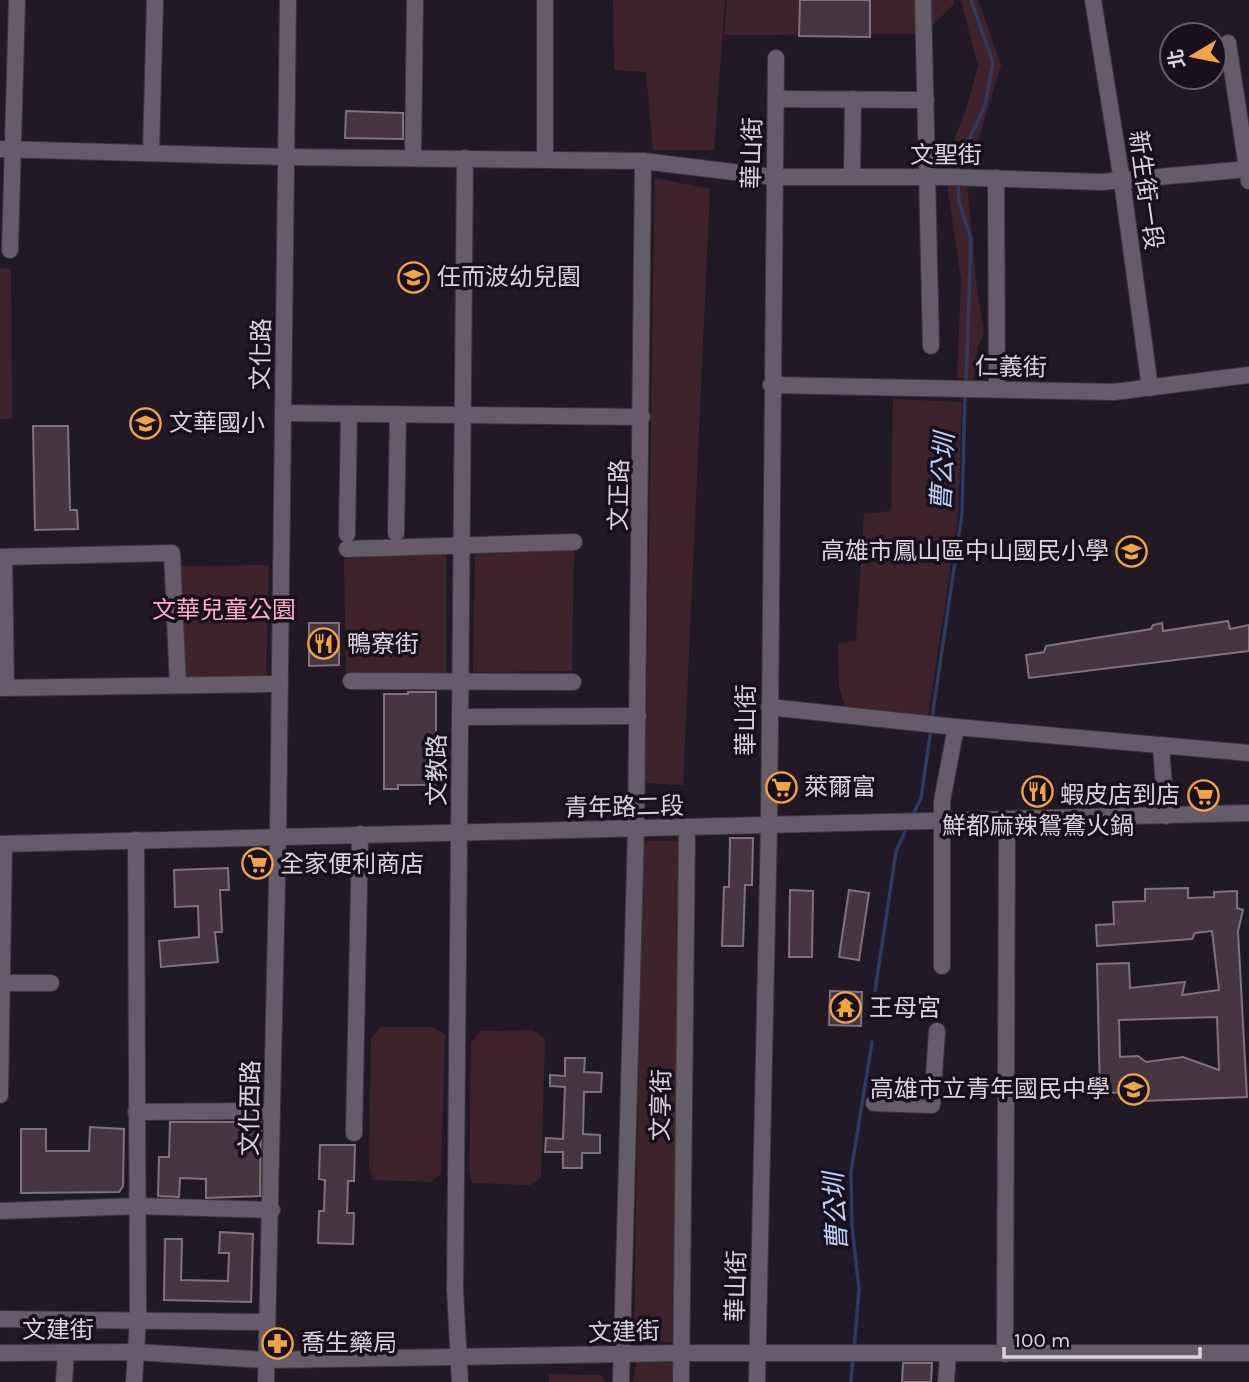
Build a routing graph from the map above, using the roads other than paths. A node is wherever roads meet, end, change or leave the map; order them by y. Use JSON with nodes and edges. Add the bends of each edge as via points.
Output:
{"nodes":[{"id":1,"x":155,"y":0,"type":"edge"},
{"id":2,"x":288,"y":0,"type":"edge"},
{"id":3,"x":415,"y":0,"type":"edge"},
{"id":4,"x":545,"y":0,"type":"edge"},
{"id":5,"x":923,"y":0,"type":"edge"},
{"id":6,"x":1093,"y":0,"type":"edge"},
{"id":7,"x":11,"y":6,"type":"edge"},
{"id":8,"x":1228,"y":43,"type":"dead end"},
{"id":9,"x":776,"y":58,"type":"dead end"},
{"id":10,"x":776,"y":99,"type":"junction"},
{"id":11,"x":853,"y":99,"type":"junction"},
{"id":12,"x":926,"y":100,"type":"junction"},
{"id":13,"x":7,"y":149,"type":"edge"},
{"id":14,"x":151,"y":151,"type":"junction"},
{"id":15,"x":286,"y":157,"type":"junction"},
{"id":16,"x":414,"y":158,"type":"junction"},
{"id":17,"x":465,"y":159,"type":"junction"},
{"id":18,"x":545,"y":159,"type":"junction"},
{"id":19,"x":643,"y":161,"type":"junction"},
{"id":20,"x":1248,"y":173,"type":"edge"},
{"id":21,"x":774,"y":177,"type":"junction"},
{"id":22,"x":852,"y":177,"type":"junction"},
{"id":23,"x":927,"y":178,"type":"junction"},
{"id":24,"x":996,"y":178,"type":"junction"},
{"id":25,"x":1122,"y":181,"type":"junction"},
{"id":26,"x":10,"y":250,"type":"dead end"},
{"id":27,"x":931,"y":346,"type":"dead end"},
{"id":28,"x":1249,"y":375,"type":"edge"},
{"id":29,"x":771,"y":385,"type":"junction"},
{"id":30,"x":1150,"y":388,"type":"junction"},
{"id":31,"x":997,"y":389,"type":"junction"},
{"id":32,"x":283,"y":414,"type":"junction"},
{"id":33,"x":349,"y":414,"type":"junction"},
{"id":34,"x":398,"y":415,"type":"junction"},
{"id":35,"x":463,"y":415,"type":"junction"},
{"id":36,"x":642,"y":417,"type":"junction"},
{"id":37,"x":396,"y":533,"type":"dead end"},
{"id":38,"x":575,"y":541,"type":"dead end"},
{"id":39,"x":461,"y":545,"type":"junction"},
{"id":40,"x":2,"y":557,"type":"edge"},
{"id":41,"x":351,"y":681,"type":"dead end"},
{"id":42,"x":460,"y":681,"type":"junction"},
{"id":43,"x":573,"y":682,"type":"dead end"},
{"id":44,"x":280,"y":684,"type":"junction"},
{"id":45,"x":178,"y":685,"type":"junction"},
{"id":46,"x":3,"y":688,"type":"edge"},
{"id":47,"x":769,"y":707,"type":"junction"},
{"id":48,"x":638,"y":716,"type":"junction"},
{"id":49,"x":460,"y":717,"type":"junction"},
{"id":50,"x":956,"y":727,"type":"junction"},
{"id":51,"x":1161,"y":745,"type":"junction"},
{"id":52,"x":1249,"y":753,"type":"edge"},
{"id":53,"x":1249,"y":813,"type":"edge"},
{"id":54,"x":1166,"y":816,"type":"junction"},
{"id":55,"x":1007,"y":819,"type":"junction"},
{"id":56,"x":941,"y":820,"type":"junction"},
{"id":57,"x":769,"y":825,"type":"junction"},
{"id":58,"x":687,"y":829,"type":"junction"},
{"id":59,"x":636,"y":830,"type":"junction"},
{"id":60,"x":460,"y":833,"type":"junction"},
{"id":61,"x":360,"y":834,"type":"junction"},
{"id":62,"x":278,"y":835,"type":"junction"},
{"id":63,"x":136,"y":840,"type":"junction"},
{"id":64,"x":2,"y":844,"type":"edge"},
{"id":65,"x":942,"y":966,"type":"dead end"},
{"id":66,"x":1,"y":983,"type":"edge"},
{"id":67,"x":51,"y":983,"type":"dead end"},
{"id":68,"x":937,"y":1031,"type":"dead end"},
{"id":69,"x":0,"y":1095,"type":"edge"},
{"id":70,"x":874,"y":1103,"type":"dead end"},
{"id":71,"x":272,"y":1111,"type":"junction"},
{"id":72,"x":136,"y":1112,"type":"junction"},
{"id":73,"x":354,"y":1133,"type":"dead end"},
{"id":74,"x":138,"y":1206,"type":"junction"},
{"id":75,"x":272,"y":1210,"type":"junction"},
{"id":76,"x":0,"y":1211,"type":"edge"},
{"id":77,"x":2,"y":1319,"type":"edge"},
{"id":78,"x":138,"y":1319,"type":"junction"},
{"id":79,"x":267,"y":1322,"type":"junction"},
{"id":80,"x":136,"y":1352,"type":"junction"},
{"id":81,"x":0,"y":1353,"type":"edge"},
{"id":82,"x":66,"y":1353,"type":"junction"},
{"id":83,"x":681,"y":1353,"type":"junction"},
{"id":84,"x":1249,"y":1353,"type":"edge"},
{"id":85,"x":948,"y":1354,"type":"junction"},
{"id":86,"x":1005,"y":1354,"type":"junction"},
{"id":87,"x":622,"y":1355,"type":"junction"},
{"id":88,"x":757,"y":1355,"type":"junction"},
{"id":89,"x":458,"y":1357,"type":"junction"},
{"id":90,"x":267,"y":1360,"type":"junction"},
{"id":91,"x":64,"y":1382,"type":"edge"},
{"id":92,"x":134,"y":1382,"type":"edge"},
{"id":93,"x":266,"y":1382,"type":"edge"},
{"id":94,"x":460,"y":1382,"type":"edge"},
{"id":95,"x":621,"y":1382,"type":"edge"},
{"id":96,"x":681,"y":1382,"type":"edge"},
{"id":97,"x":757,"y":1382,"type":"edge"},
{"id":98,"x":946,"y":1382,"type":"edge"}],
"edges":[{"from":1,"to":14,"type":"street"},
{"from":2,"to":15,"type":"street","name":"文化路"},
{"from":3,"to":16,"type":"street"},
{"from":4,"to":18,"type":"street"},
{"from":5,"to":12,"type":"street"},
{"from":6,"to":25,"type":"street","name":"新生街一段"},
{"from":7,"to":13,"type":"street"},
{"from":8,"to":20,"type":"street"},
{"from":9,"to":10,"type":"street","name":"華山街"},
{"from":10,"to":11,"type":"street"},
{"from":10,"to":21,"type":"street","name":"華山街"},
{"from":11,"to":12,"type":"street"},
{"from":11,"to":22,"type":"street"},
{"from":12,"to":23,"type":"street"},
{"from":13,"to":14,"type":"street","name":"文聖街"},
{"from":13,"to":26,"type":"street"},
{"from":14,"to":15,"type":"street","name":"文聖街"},
{"from":15,"to":16,"type":"street","name":"文聖街"},
{"from":15,"to":32,"type":"street","name":"文化路"},
{"from":16,"to":17,"type":"street","name":"文聖街"},
{"from":17,"to":18,"type":"street","name":"文聖街"},
{"from":17,"to":35,"type":"street","name":"文教路"},
{"from":18,"to":19,"type":"street","name":"文聖街"},
{"from":19,"to":21,"type":"street","name":"文聖街"},
{"from":19,"to":36,"type":"street","name":"文正路"},
{"from":20,"to":25,"type":"street","name":"文聖街"},
{"from":21,"to":22,"type":"street","name":"文聖街"},
{"from":21,"to":29,"type":"street","name":"華山街"},
{"from":22,"to":23,"type":"street","name":"文聖街"},
{"from":23,"to":24,"type":"street","name":"文聖街"},
{"from":23,"to":27,"type":"street"},
{"from":24,"to":25,"type":"street","name":"文聖街"},
{"from":24,"to":31,"type":"street"},
{"from":25,"to":30,"type":"street","name":"新生街一段"},
{"from":28,"to":30,"type":"street","name":"仁義街"},
{"from":29,"to":31,"type":"street","name":"仁義街"},
{"from":29,"to":47,"type":"street","name":"華山街"},
{"from":30,"to":31,"type":"street","name":"仁義街","via":[[1114,392]]},
{"from":32,"to":33,"type":"street"},
{"from":32,"to":44,"type":"street","name":"文化路"},
{"from":33,"to":34,"type":"street"},
{"from":33,"to":39,"type":"street","via":[[347,541]]},
{"from":34,"to":35,"type":"street"},
{"from":34,"to":37,"type":"street"},
{"from":35,"to":36,"type":"street"},
{"from":35,"to":39,"type":"street","name":"文教路"},
{"from":36,"to":48,"type":"street","name":"文正路"},
{"from":38,"to":39,"type":"street"},
{"from":39,"to":42,"type":"street","name":"文教路"},
{"from":40,"to":45,"type":"street","via":[[172,553]]},
{"from":40,"to":46,"type":"street"},
{"from":41,"to":42,"type":"street"},
{"from":42,"to":43,"type":"street"},
{"from":42,"to":49,"type":"street","name":"文教路"},
{"from":44,"to":45,"type":"street"},
{"from":44,"to":62,"type":"street","name":"文化路"},
{"from":45,"to":46,"type":"street"},
{"from":47,"to":50,"type":"street"},
{"from":47,"to":57,"type":"street","name":"華山街"},
{"from":48,"to":49,"type":"street"},
{"from":48,"to":59,"type":"street","name":"文正路"},
{"from":49,"to":60,"type":"street","name":"文教路"},
{"from":50,"to":51,"type":"street"},
{"from":50,"to":56,"type":"street"},
{"from":51,"to":52,"type":"street"},
{"from":51,"to":54,"type":"street"},
{"from":53,"to":54,"type":"street","name":"青年路二段"},
{"from":54,"to":55,"type":"street","name":"青年路二段"},
{"from":55,"to":56,"type":"street","name":"青年路二段"},
{"from":55,"to":86,"type":"street"},
{"from":56,"to":57,"type":"street","name":"青年路二段"},
{"from":56,"to":65,"type":"street"},
{"from":57,"to":58,"type":"street","name":"青年路二段"},
{"from":57,"to":88,"type":"street","name":"華山街"},
{"from":58,"to":59,"type":"street","name":"青年路二段"},
{"from":58,"to":83,"type":"street","name":"文享街"},
{"from":59,"to":60,"type":"street","name":"青年路二段"},
{"from":59,"to":87,"type":"street","name":"文享街"},
{"from":60,"to":61,"type":"street","name":"青年路二段"},
{"from":60,"to":89,"type":"street","name":"文教路"},
{"from":61,"to":62,"type":"street","name":"青年路二段"},
{"from":61,"to":73,"type":"street"},
{"from":62,"to":63,"type":"street","name":"青年路二段"},
{"from":62,"to":71,"type":"street","name":"文化西路"},
{"from":63,"to":64,"type":"street","name":"青年路二段"},
{"from":63,"to":72,"type":"street"},
{"from":64,"to":66,"type":"street"},
{"from":66,"to":67,"type":"street"},
{"from":66,"to":69,"type":"street"},
{"from":68,"to":70,"type":"street","via":[[932,1105]]},
{"from":71,"to":72,"type":"street"},
{"from":71,"to":75,"type":"street","name":"文化西路"},
{"from":72,"to":74,"type":"street"},
{"from":74,"to":75,"type":"street"},
{"from":74,"to":76,"type":"street"},
{"from":74,"to":78,"type":"street"},
{"from":75,"to":79,"type":"street","name":"文化西路"},
{"from":77,"to":78,"type":"street"},
{"from":78,"to":79,"type":"street"},
{"from":78,"to":80,"type":"street"},
{"from":79,"to":90,"type":"street","name":"文化西路"},
{"from":80,"to":82,"type":"street","name":"文建街"},
{"from":80,"to":90,"type":"street","name":"文建街"},
{"from":80,"to":92,"type":"street"},
{"from":81,"to":82,"type":"street","name":"文建街"},
{"from":82,"to":91,"type":"street"},
{"from":83,"to":87,"type":"street","name":"文建街"},
{"from":83,"to":88,"type":"street","name":"文建街"},
{"from":83,"to":96,"type":"street","name":"文享街"},
{"from":84,"to":86,"type":"street","name":"文建街"},
{"from":85,"to":86,"type":"street","name":"文建街"},
{"from":85,"to":88,"type":"street","name":"文建街"},
{"from":85,"to":98,"type":"street"},
{"from":87,"to":89,"type":"street","name":"文建街"},
{"from":87,"to":95,"type":"street","name":"文享街"},
{"from":88,"to":97,"type":"street","name":"華山街"},
{"from":89,"to":90,"type":"street","name":"文建街"},
{"from":89,"to":94,"type":"street","name":"文教路"},
{"from":90,"to":93,"type":"street","name":"文化西路"}]}
